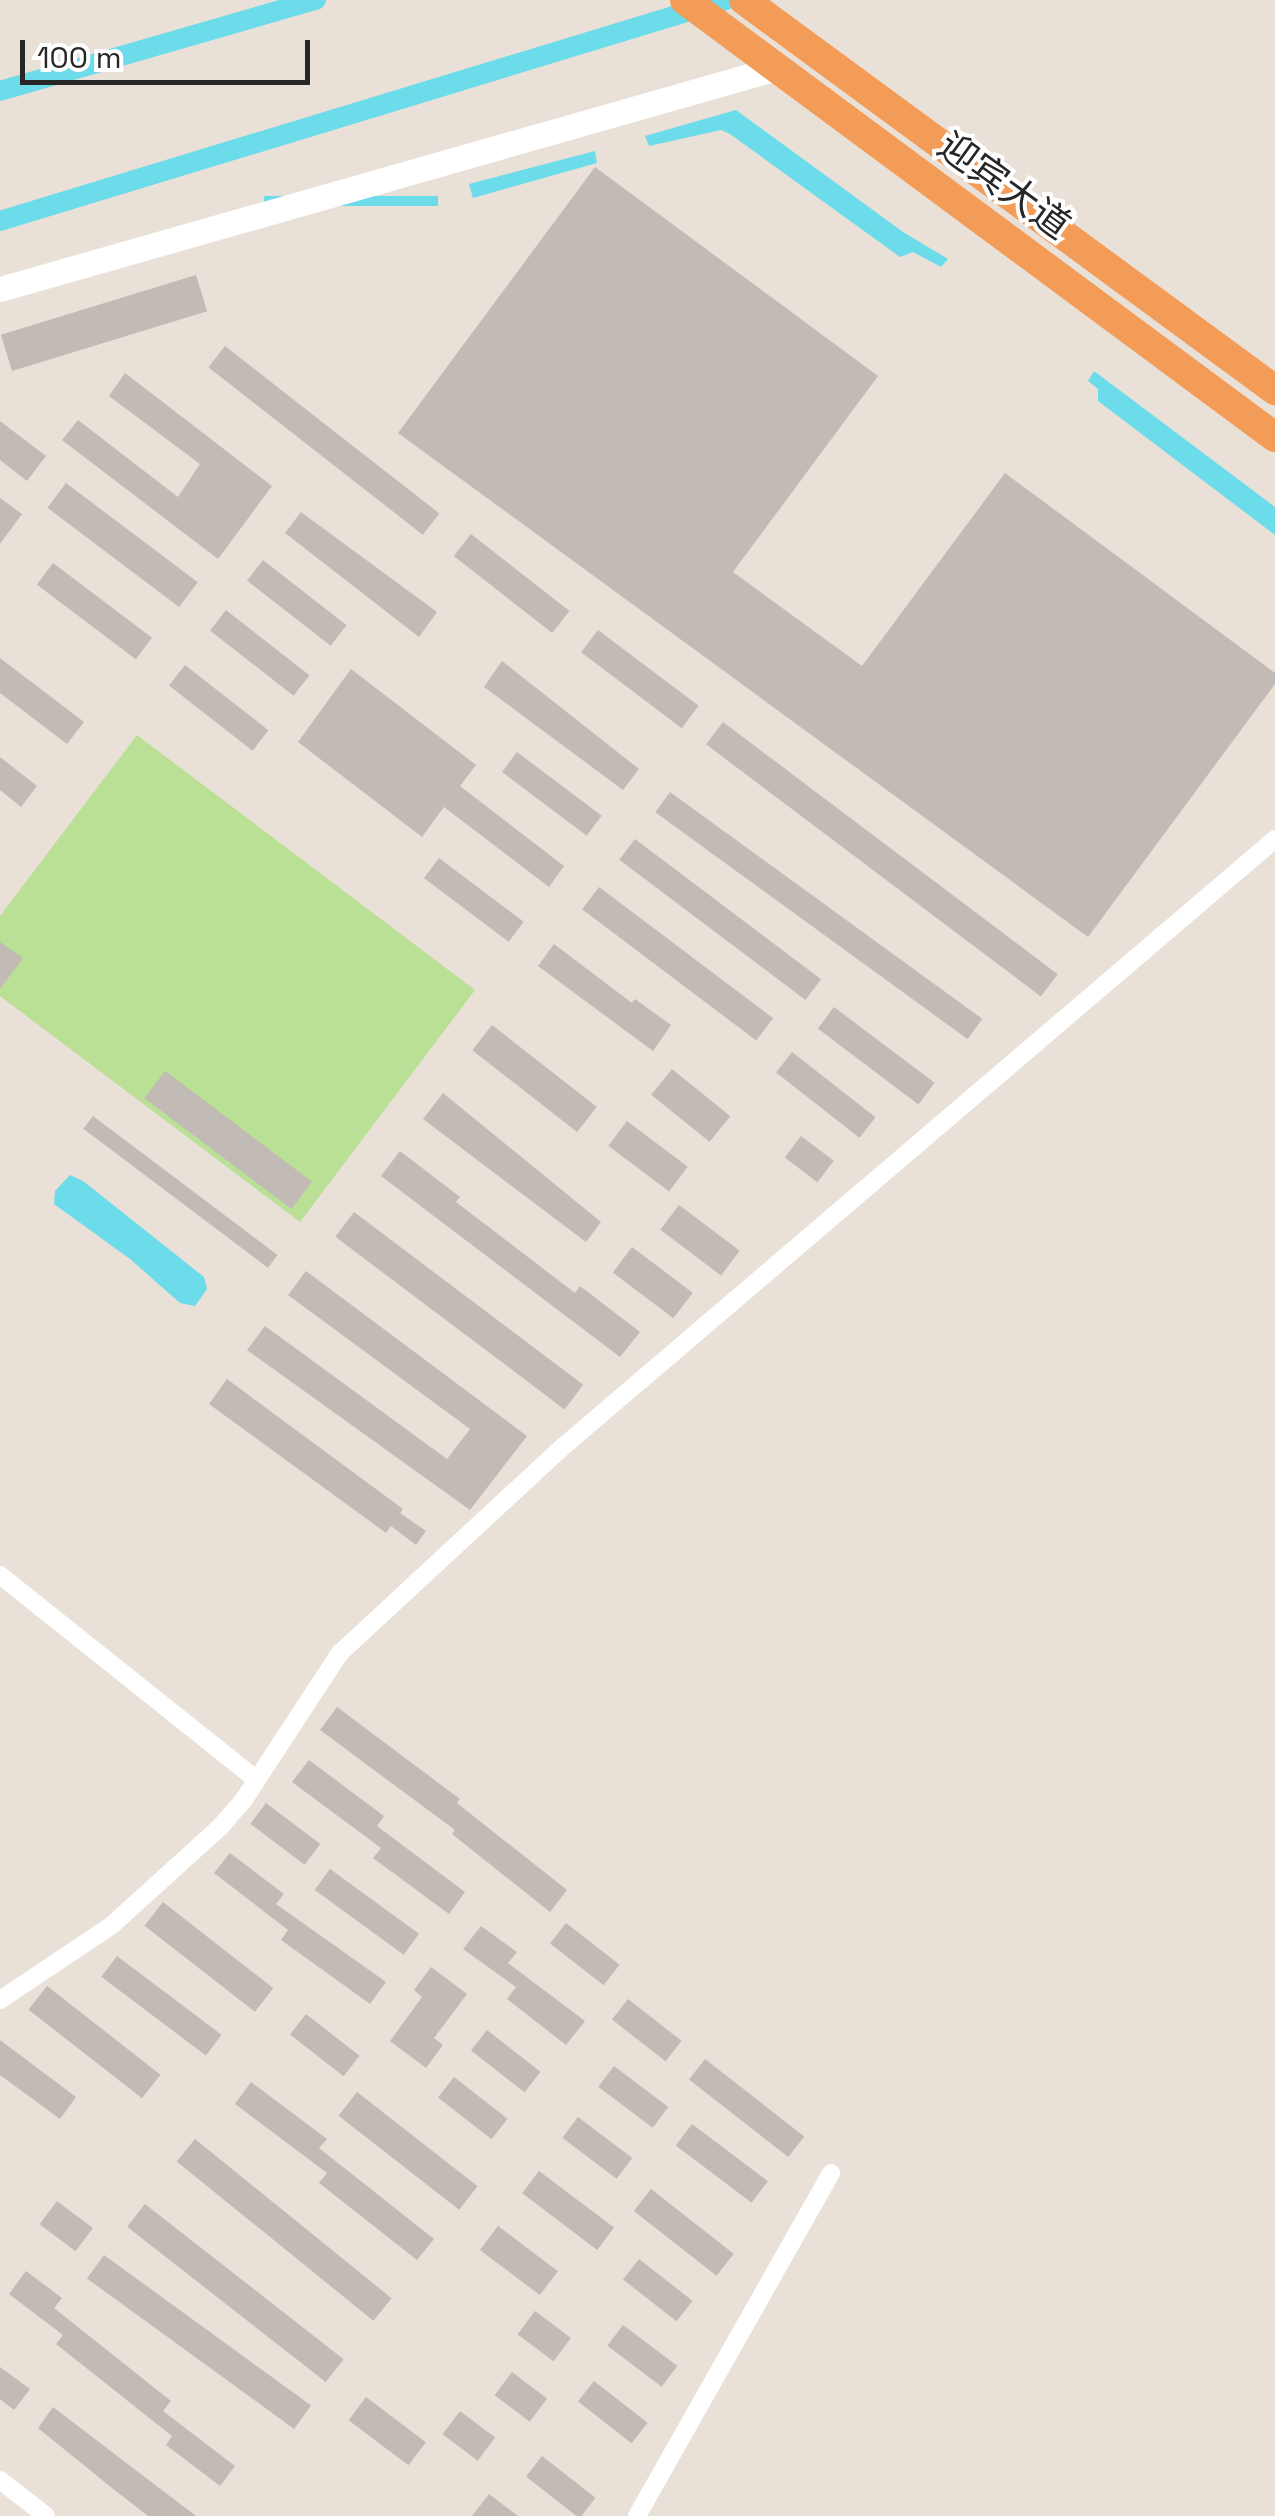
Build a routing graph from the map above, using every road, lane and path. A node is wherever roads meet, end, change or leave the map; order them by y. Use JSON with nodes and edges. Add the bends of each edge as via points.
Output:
{"nodes":[{"id":1,"x":745,"y":1,"type":"edge"},
{"id":2,"x":692,"y":6,"type":"edge"},
{"id":3,"x":777,"y":68,"type":"junction"},
{"id":4,"x":0,"y":289,"type":"edge"},
{"id":5,"x":1275,"y":390,"type":"edge"},
{"id":6,"x":1275,"y":437,"type":"edge"},
{"id":7,"x":1275,"y":840,"type":"edge"},
{"id":8,"x":0,"y":1575,"type":"edge"},
{"id":9,"x":256,"y":1779,"type":"junction"},
{"id":10,"x":0,"y":2000,"type":"edge"},
{"id":11,"x":832,"y":2173,"type":"dead end"},
{"id":12,"x":0,"y":2480,"type":"edge"},
{"id":13,"x":46,"y":2516,"type":"edge"},
{"id":14,"x":637,"y":2516,"type":"edge"}],
"edges":[{"from":1,"to":5,"type":"highway","name":"迎宾大道"},
{"from":2,"to":3,"type":"highway","name":"迎宾大道"},
{"from":3,"to":4,"type":"main road"},
{"from":3,"to":6,"type":"highway","name":"迎宾大道"},
{"from":7,"to":9,"type":"street","via":[[565,1445],[340,1653]]},
{"from":8,"to":9,"type":"street"},
{"from":9,"to":10,"type":"street","via":[[221,1826],[112,1925]]},
{"from":11,"to":14,"type":"street"},
{"from":12,"to":13,"type":"street"}]}
